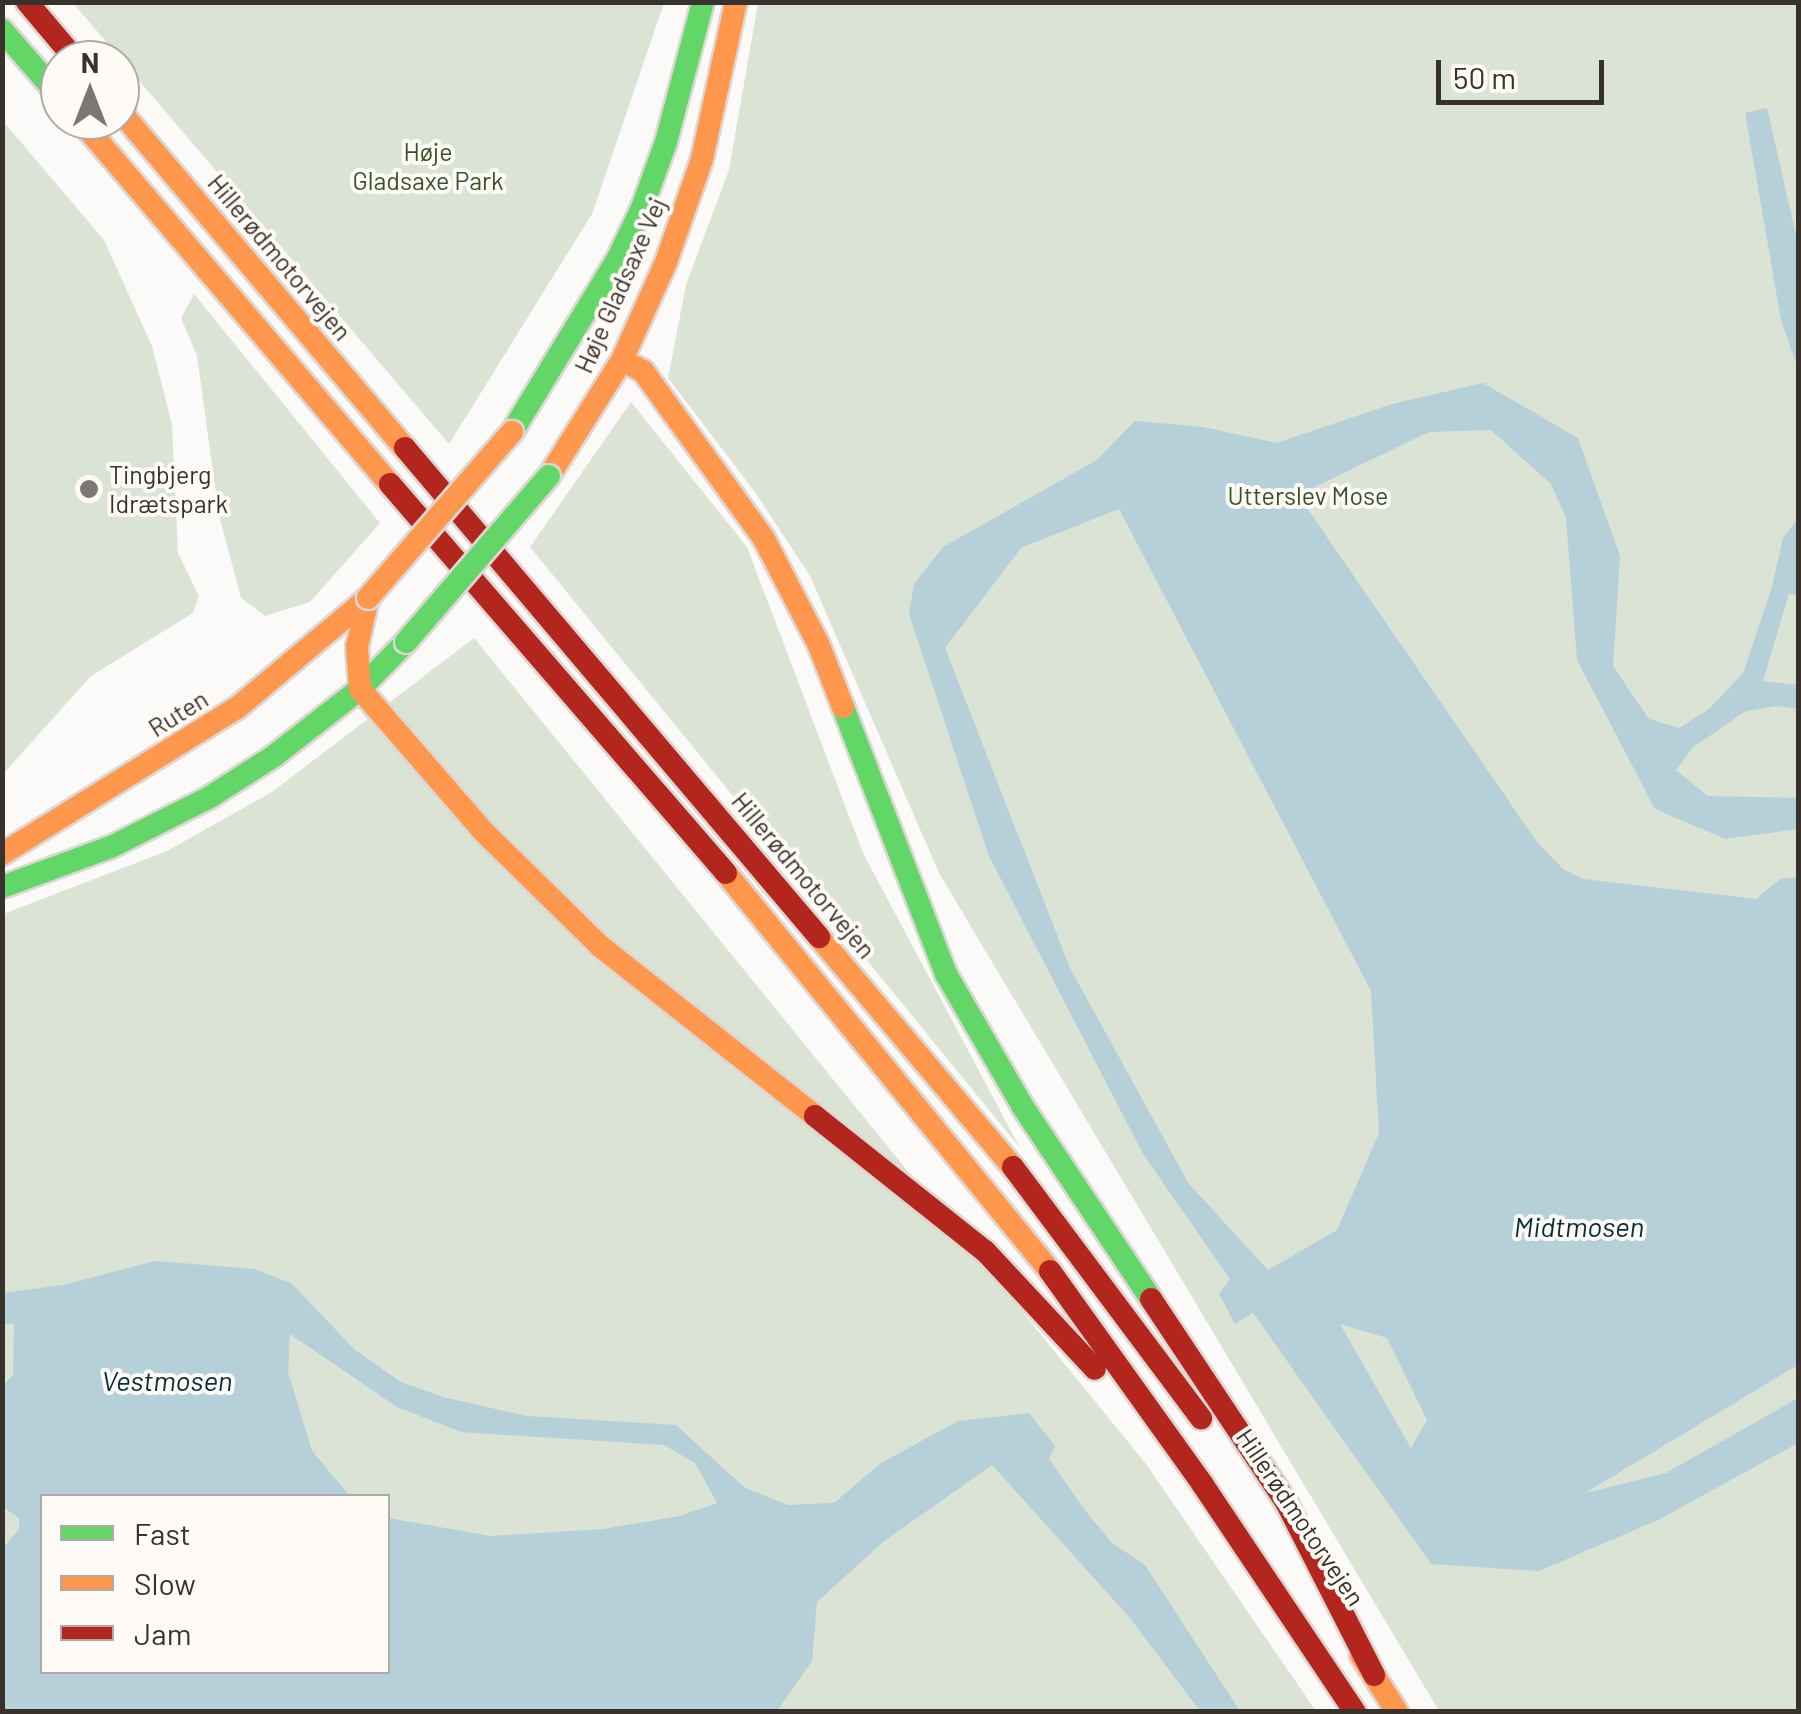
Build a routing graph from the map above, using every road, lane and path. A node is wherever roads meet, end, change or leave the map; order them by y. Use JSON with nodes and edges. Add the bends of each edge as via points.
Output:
{"nodes":[{"id":1,"x":28,"y":2,"type":"edge"},
{"id":2,"x":703,"y":2,"type":"edge"},
{"id":3,"x":736,"y":2,"type":"edge"},
{"id":4,"x":2,"y":30,"type":"edge"},
{"id":5,"x":59,"y":40,"type":"edge"},
{"id":6,"x":40,"y":74,"type":"edge"},
{"id":7,"x":140,"y":135,"type":"edge"},
{"id":8,"x":97,"y":140,"type":"edge"},
{"id":9,"x":602,"y":360,"type":"junction"},
{"id":10,"x":549,"y":375,"type":"junction"},
{"id":11,"x":368,"y":598,"type":"junction"},
{"id":12,"x":360,"y":689,"type":"junction"},
{"id":13,"x":2,"y":854,"type":"edge"},
{"id":14,"x":2,"y":887,"type":"edge"},
{"id":15,"x":1202,"y":1485,"type":"junction"},
{"id":16,"x":1374,"y":1675,"type":"junction"},
{"id":17,"x":1355,"y":1712,"type":"edge"},
{"id":18,"x":1397,"y":1712,"type":"edge"}],
"edges":[{"from":1,"to":5,"type":"main road"},
{"from":2,"to":10,"type":"main road","name":"Høje Gladsaxe Vej","via":[[642,208]]},
{"from":3,"to":9,"type":"main road","name":"Høje Gladsaxe Vej","via":[[702,159],[666,262]]},
{"from":4,"to":6,"type":"main road"},
{"from":7,"to":16,"type":"main road","name":"Hillerødmotorvejen","via":[[1014,1167],[1194,1408]]},
{"from":8,"to":15,"type":"main road","via":[[795,952],[1046,1266]]},
{"from":9,"to":10,"type":"main road"},
{"from":9,"to":12,"type":"main road","name":"Høje Gladsaxe Vej","bridge":true,"via":[[549,476]]},
{"from":9,"to":16,"type":"main road","via":[[643,371],[764,539],[818,643],[946,974],[1023,1107],[1287,1504]]},
{"from":10,"to":11,"type":"main road","name":"Høje Gladsaxe Vej","bridge":true,"via":[[512,432]]},
{"from":11,"to":12,"type":"main road","via":[[357,647]]},
{"from":11,"to":13,"type":"main road","name":"Ruten","via":[[238,708]]},
{"from":12,"to":14,"type":"main road","via":[[210,797],[111,847]]},
{"from":12,"to":15,"type":"main road","via":[[483,831],[600,946],[985,1251]]},
{"from":15,"to":17,"type":"main road"},
{"from":16,"to":18,"type":"main road","name":"Hillerødmotorvejen"}]}
